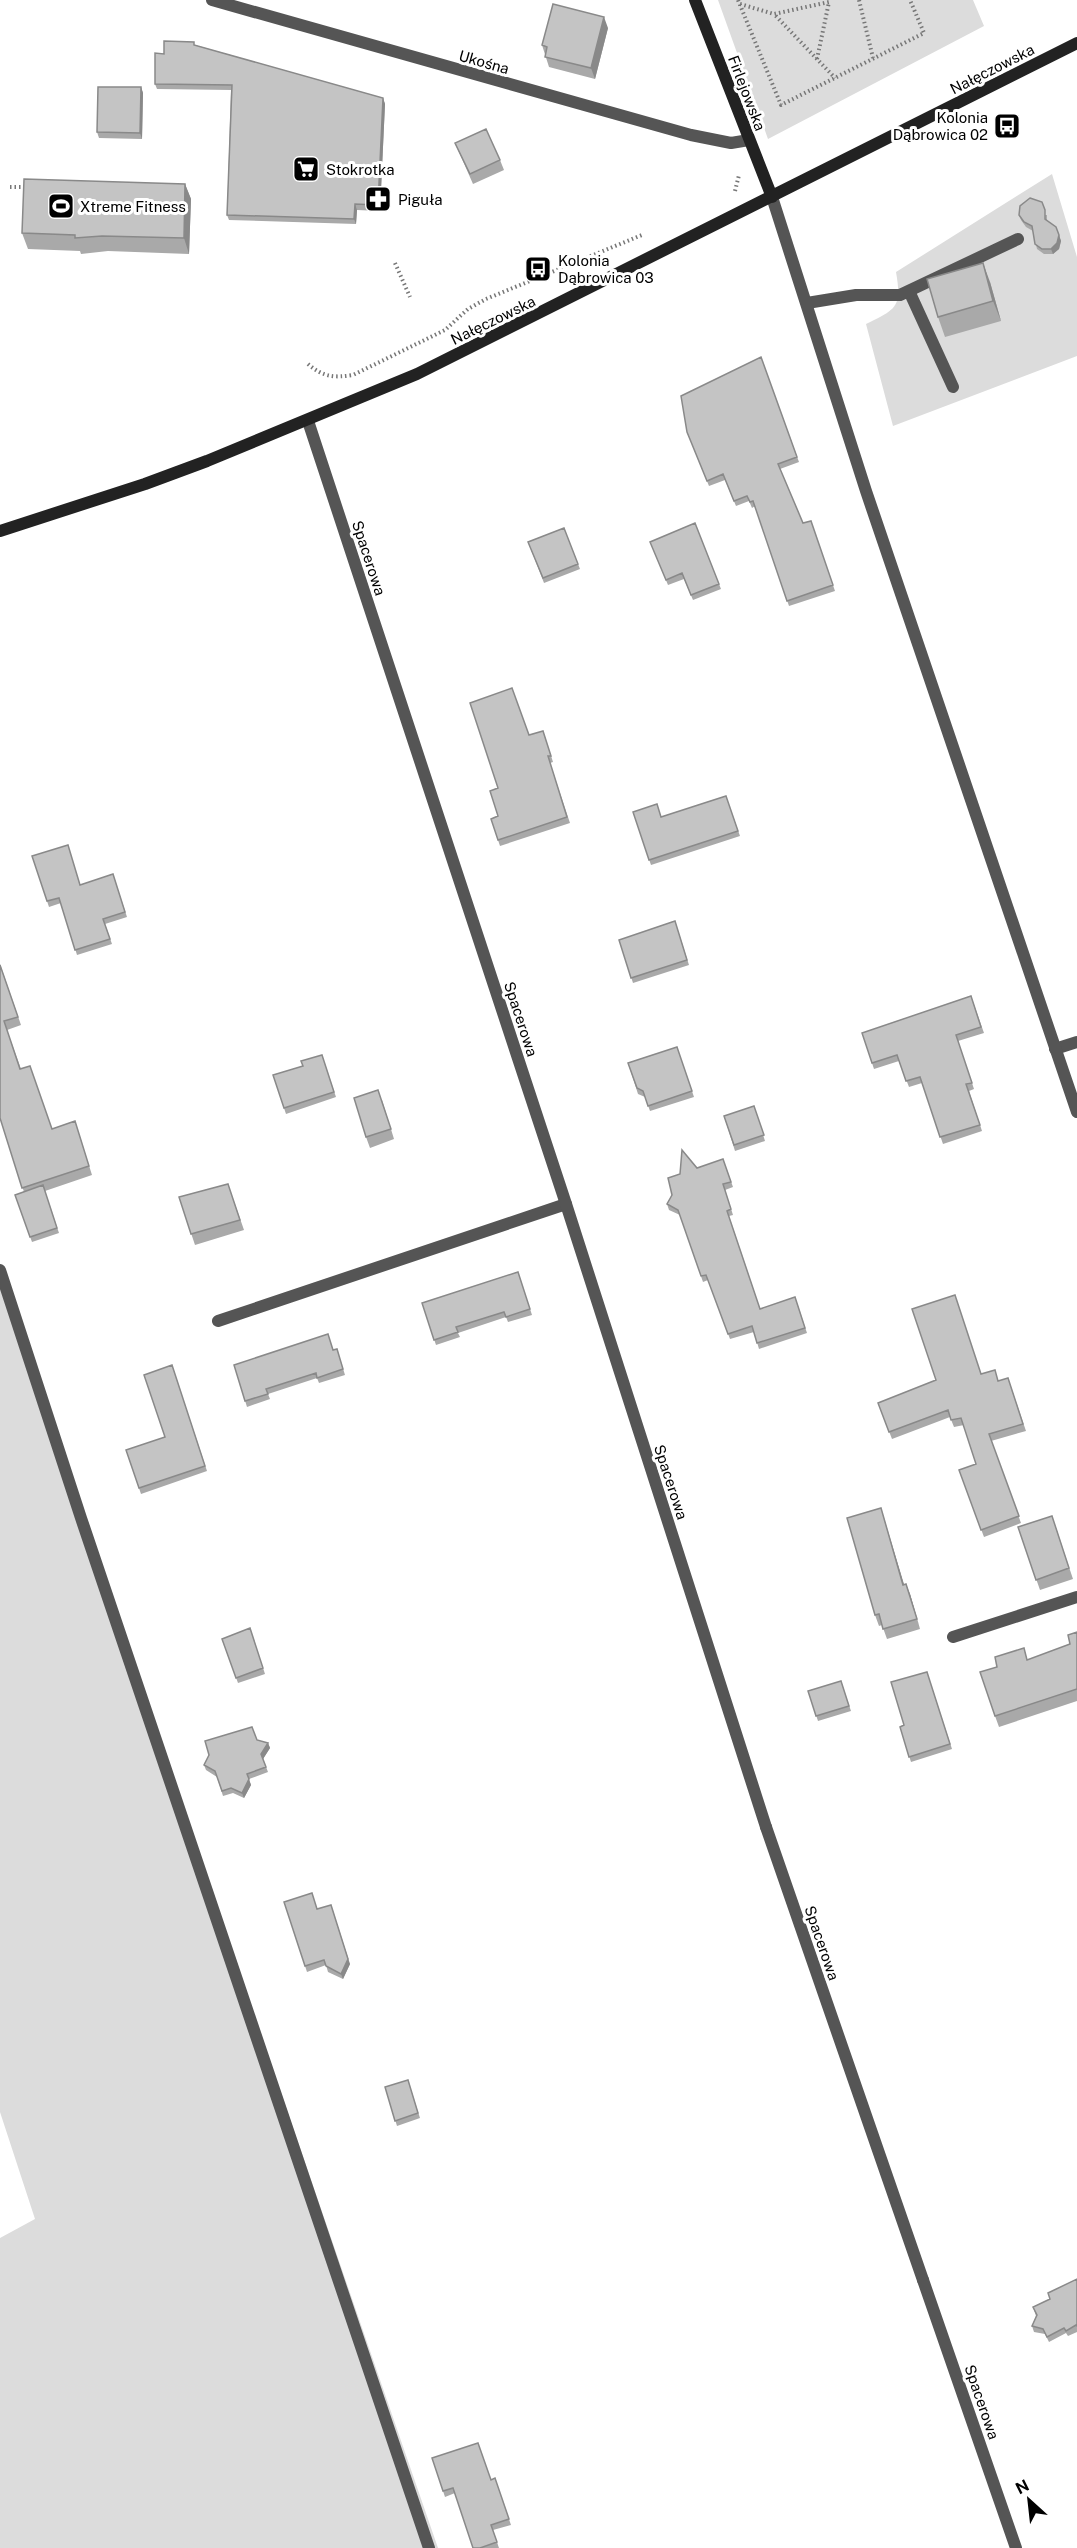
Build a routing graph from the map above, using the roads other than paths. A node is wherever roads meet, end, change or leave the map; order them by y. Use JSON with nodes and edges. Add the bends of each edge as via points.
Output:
{"nodes":[{"id":1,"x":212,"y":0,"type":"edge"},
{"id":2,"x":695,"y":0,"type":"edge"},
{"id":3,"x":1077,"y":44,"type":"edge"},
{"id":4,"x":749,"y":140,"type":"junction"},
{"id":5,"x":772,"y":197,"type":"junction"},
{"id":6,"x":1018,"y":239,"type":"dead end"},
{"id":7,"x":909,"y":291,"type":"junction"},
{"id":8,"x":807,"y":303,"type":"junction"},
{"id":9,"x":953,"y":387,"type":"dead end"},
{"id":10,"x":308,"y":421,"type":"junction"},
{"id":11,"x":0,"y":531,"type":"edge"},
{"id":12,"x":1077,"y":1042,"type":"edge"},
{"id":13,"x":1055,"y":1049,"type":"junction"},
{"id":14,"x":1077,"y":1112,"type":"edge"},
{"id":15,"x":566,"y":1204,"type":"junction"},
{"id":16,"x":0,"y":1270,"type":"edge"},
{"id":17,"x":218,"y":1322,"type":"dead end"},
{"id":18,"x":1077,"y":1597,"type":"edge"},
{"id":19,"x":953,"y":1637,"type":"dead end"},
{"id":20,"x":429,"y":2548,"type":"edge"},
{"id":21,"x":1016,"y":2548,"type":"edge"}],
"edges":[{"from":1,"to":4,"type":"street","name":"Ukośna","via":[[691,135],[731,143]]},
{"from":2,"to":4,"type":"main road","name":"Firlejowska"},
{"from":3,"to":5,"type":"main road","name":"Nałęczowska"},
{"from":4,"to":5,"type":"main road","name":"Firlejowska"},
{"from":5,"to":8,"type":"street"},
{"from":5,"to":10,"type":"main road","name":"Nałęczowska","via":[[458,354]]},
{"from":6,"to":7,"type":"street"},
{"from":7,"to":8,"type":"street","via":[[900,295],[856,294]]},
{"from":7,"to":9,"type":"street"},
{"from":8,"to":13,"type":"street","via":[[866,491]]},
{"from":10,"to":11,"type":"main road","name":"Nałęczowska","via":[[145,484]]},
{"from":10,"to":15,"type":"street","name":"Spacerowa"},
{"from":12,"to":13,"type":"street"},
{"from":13,"to":14,"type":"street"},
{"from":15,"to":17,"type":"street"},
{"from":15,"to":21,"type":"street","name":"Spacerowa","via":[[766,1827]]},
{"from":16,"to":20,"type":"street"},
{"from":18,"to":19,"type":"street"}]}
